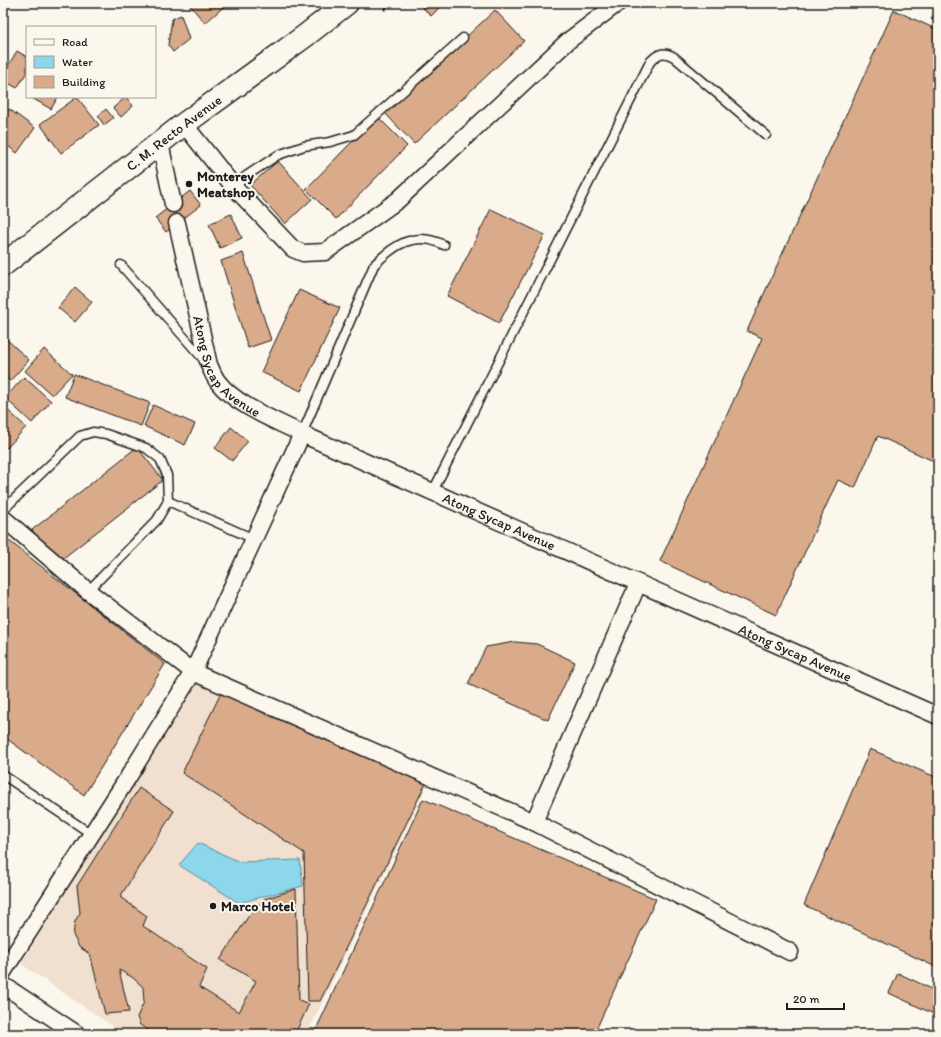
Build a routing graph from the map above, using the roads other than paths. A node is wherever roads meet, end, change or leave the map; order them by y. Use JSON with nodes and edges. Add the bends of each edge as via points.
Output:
{"nodes":[{"id":1,"x":347,"y":3,"type":"edge"},
{"id":2,"x":618,"y":3,"type":"edge"},
{"id":3,"x":463,"y":38,"type":"dead end"},
{"id":4,"x":184,"y":124,"type":"junction"},
{"id":5,"x":766,"y":135,"type":"dead end"},
{"id":6,"x":160,"y":143,"type":"junction"},
{"id":7,"x":234,"y":187,"type":"junction"},
{"id":8,"x":173,"y":204,"type":"dead end"},
{"id":9,"x":177,"y":223,"type":"dead end"},
{"id":10,"x":444,"y":244,"type":"dead end"},
{"id":11,"x":3,"y":265,"type":"edge"},
{"id":12,"x":121,"y":265,"type":"dead end"},
{"id":13,"x":209,"y":365,"type":"junction"},
{"id":14,"x":302,"y":434,"type":"junction"},
{"id":15,"x":433,"y":490,"type":"junction"},
{"id":16,"x":168,"y":501,"type":"junction"},
{"id":17,"x":3,"y":510,"type":"edge"},
{"id":18,"x":3,"y":518,"type":"edge"},
{"id":19,"x":254,"y":539,"type":"junction"},
{"id":20,"x":638,"y":584,"type":"junction"},
{"id":21,"x":88,"y":591,"type":"junction"},
{"id":22,"x":192,"y":672,"type":"junction"},
{"id":23,"x":938,"y":716,"type":"edge"},
{"id":24,"x":3,"y":775,"type":"edge"},
{"id":25,"x":534,"y":822,"type":"junction"},
{"id":26,"x":90,"y":833,"type":"junction"},
{"id":27,"x":790,"y":952,"type":"dead end"},
{"id":28,"x":3,"y":972,"type":"edge"},
{"id":29,"x":3,"y":985,"type":"edge"},
{"id":30,"x":77,"y":1034,"type":"edge"}],
"edges":[{"from":1,"to":4,"type":"highway","name":"C. M. Recto Avenue"},
{"from":2,"to":7,"type":"street","via":[[568,41],[398,200],[325,252],[303,252],[293,249]]},
{"from":3,"to":7,"type":"lane","via":[[354,135],[304,146],[278,155]]},
{"from":4,"to":6,"type":"highway","name":"C. M. Recto Avenue"},
{"from":4,"to":7,"type":"street"},
{"from":5,"to":15,"type":"lane","via":[[674,57],[660,53],[655,56]]},
{"from":6,"to":8,"type":"street"},
{"from":6,"to":11,"type":"highway","name":"C. M. Recto Avenue"},
{"from":9,"to":13,"type":"street","name":"Atong Sycap Avenue"},
{"from":10,"to":14,"type":"lane","via":[[420,238],[402,243],[374,266]]},
{"from":12,"to":13,"type":"lane"},
{"from":13,"to":14,"type":"street","name":"Atong Sycap Avenue","via":[[218,382],[230,394]]},
{"from":14,"to":15,"type":"street","name":"Atong Sycap Avenue"},
{"from":14,"to":19,"type":"street"},
{"from":15,"to":20,"type":"street","name":"Atong Sycap Avenue"},
{"from":16,"to":17,"type":"lane","via":[[167,475],[160,459],[146,448],[93,432],[80,436]]},
{"from":16,"to":19,"type":"lane"},
{"from":16,"to":21,"type":"lane","via":[[157,520]]},
{"from":18,"to":21,"type":"street"},
{"from":19,"to":22,"type":"street"},
{"from":20,"to":23,"type":"street","name":"Atong Sycap Avenue"},
{"from":20,"to":25,"type":"street"},
{"from":21,"to":22,"type":"street"},
{"from":22,"to":25,"type":"street"},
{"from":22,"to":26,"type":"street","via":[[127,779]]},
{"from":24,"to":26,"type":"lane"},
{"from":25,"to":27,"type":"street"},
{"from":26,"to":28,"type":"street"},
{"from":29,"to":30,"type":"street"}]}
